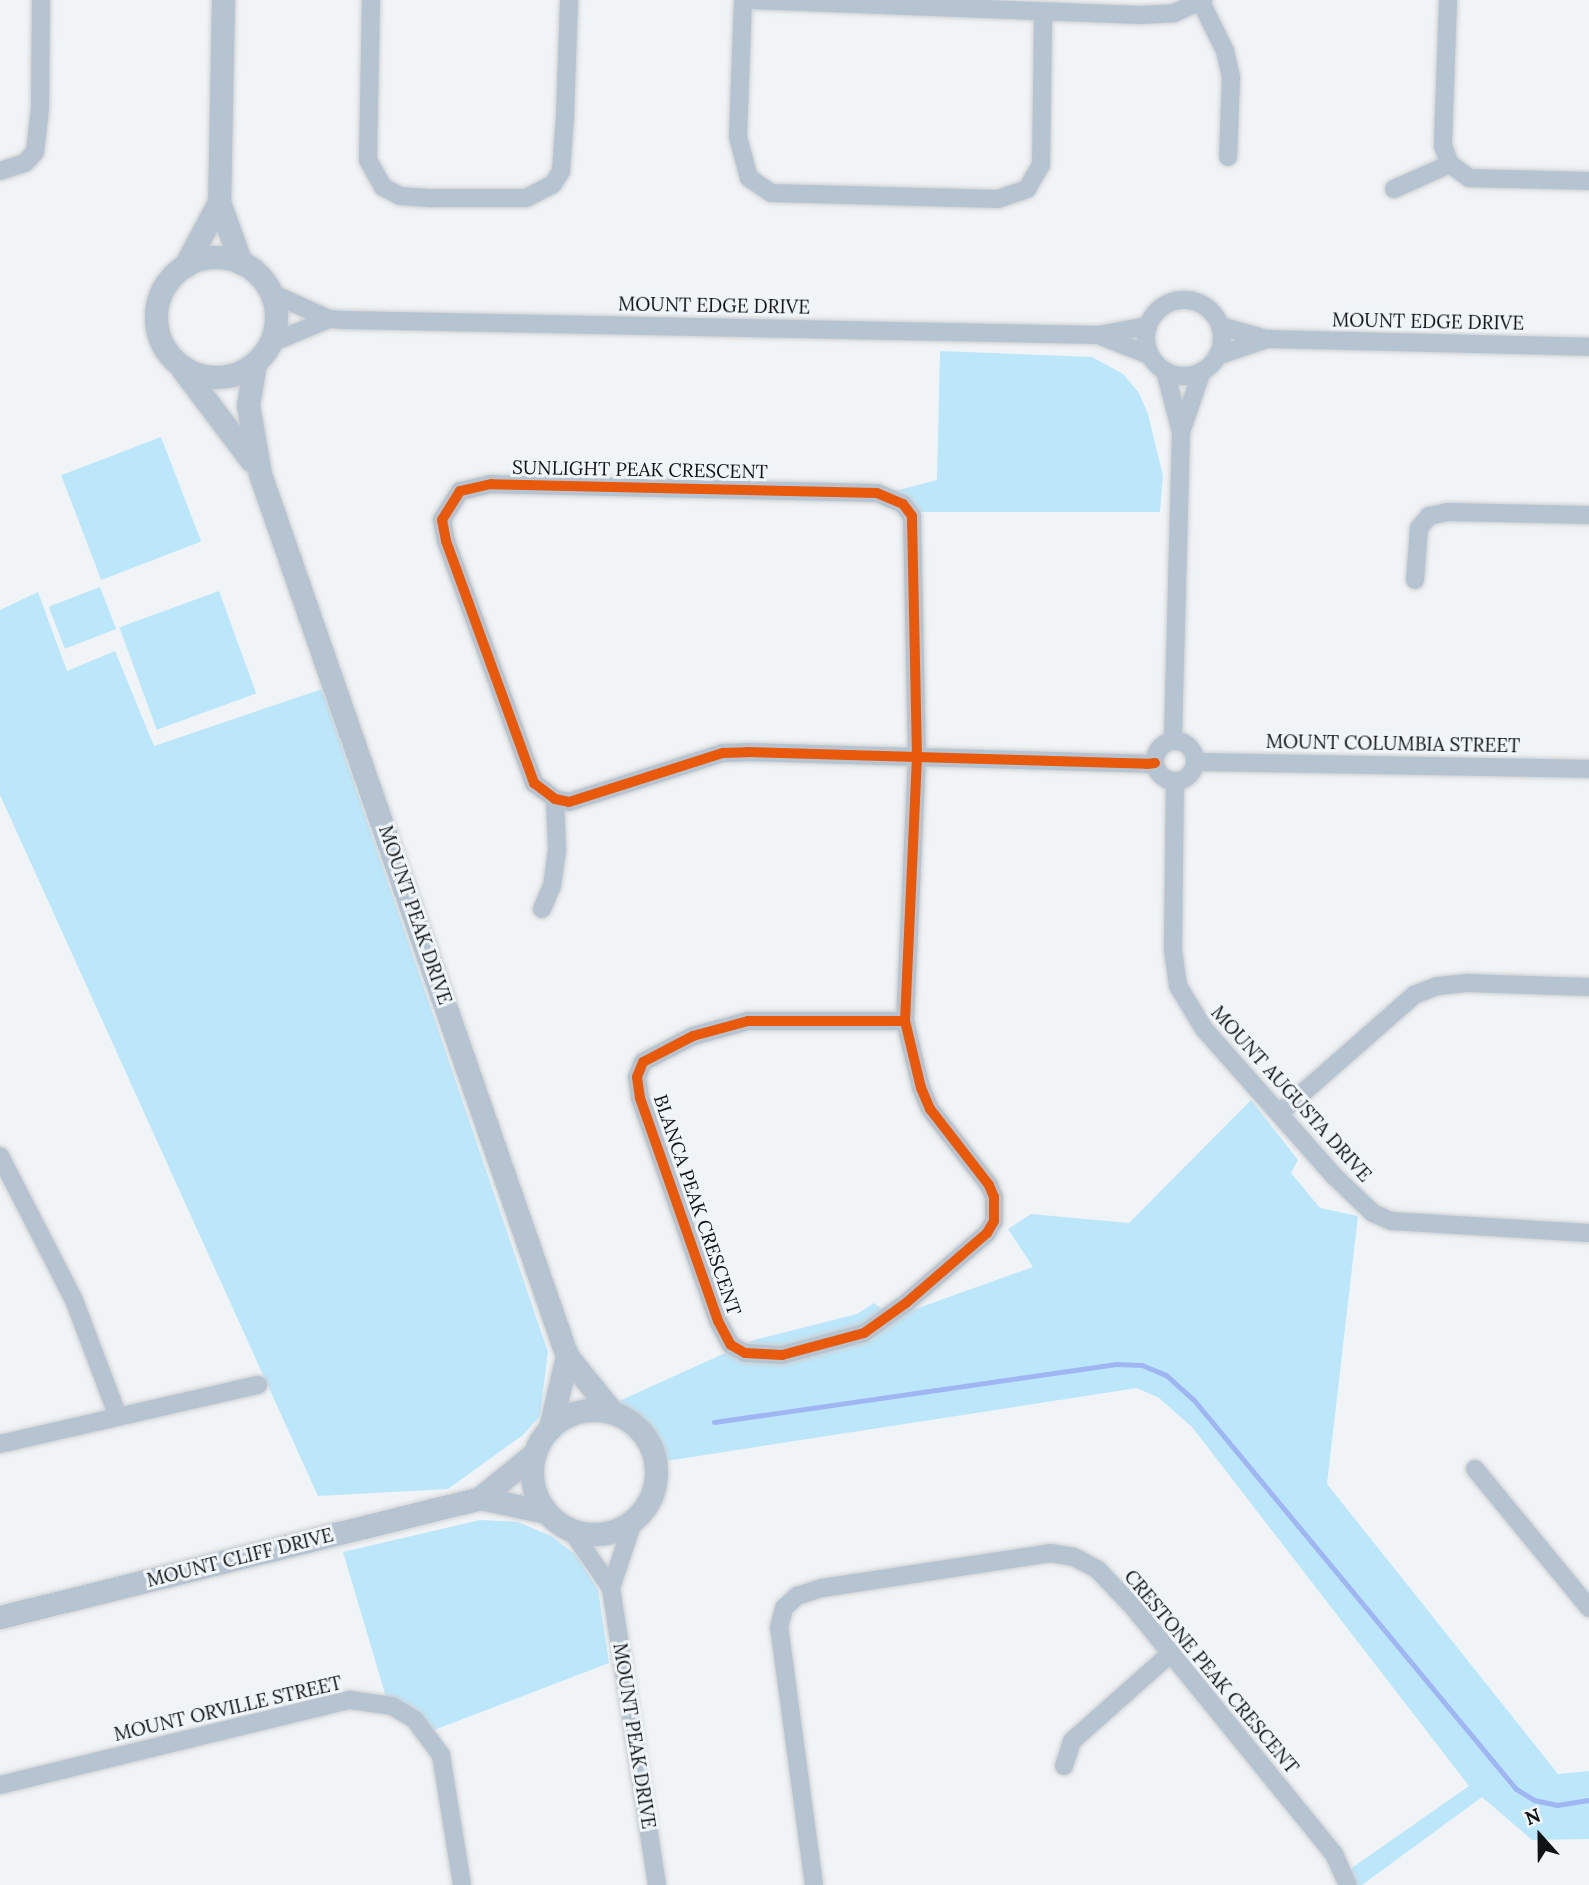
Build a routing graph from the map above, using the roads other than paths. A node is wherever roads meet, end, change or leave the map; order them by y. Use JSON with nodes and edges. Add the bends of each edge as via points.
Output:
{"nodes":[{"id":1,"x":41,"y":0,"type":"edge"},
{"id":2,"x":223,"y":0,"type":"edge"},
{"id":3,"x":371,"y":0,"type":"edge"},
{"id":4,"x":569,"y":0,"type":"edge"},
{"id":5,"x":743,"y":0,"type":"edge"},
{"id":6,"x":752,"y":0,"type":"edge"},
{"id":7,"x":1448,"y":0,"type":"edge"},
{"id":8,"x":1202,"y":1,"type":"edge"},
{"id":9,"x":1043,"y":14,"type":"junction"},
{"id":10,"x":1228,"y":157,"type":"dead end"},
{"id":11,"x":1450,"y":164,"type":"junction"},
{"id":12,"x":0,"y":171,"type":"edge"},
{"id":13,"x":1589,"y":181,"type":"edge"},
{"id":14,"x":1394,"y":189,"type":"dead end"},
{"id":15,"x":219,"y":202,"type":"junction"},
{"id":16,"x":241,"y":263,"type":"junction"},
{"id":17,"x":185,"y":266,"type":"junction"},
{"id":18,"x":271,"y":293,"type":"junction"},
{"id":19,"x":329,"y":318,"type":"junction"},
{"id":20,"x":1148,"y":326,"type":"junction"},
{"id":21,"x":1220,"y":326,"type":"junction"},
{"id":22,"x":1097,"y":335,"type":"junction"},
{"id":23,"x":1267,"y":340,"type":"junction"},
{"id":24,"x":271,"y":343,"type":"junction"},
{"id":25,"x":1589,"y":346,"type":"edge"},
{"id":26,"x":1151,"y":356,"type":"junction"},
{"id":27,"x":1217,"y":356,"type":"junction"},
{"id":28,"x":176,"y":363,"type":"junction"},
{"id":29,"x":255,"y":363,"type":"junction"},
{"id":30,"x":1165,"y":371,"type":"junction"},
{"id":31,"x":1202,"y":371,"type":"junction"},
{"id":32,"x":1181,"y":432,"type":"junction"},
{"id":33,"x":260,"y":474,"type":"junction"},
{"id":34,"x":1589,"y":515,"type":"edge"},
{"id":35,"x":1415,"y":580,"type":"dead end"},
{"id":36,"x":1173,"y":741,"type":"junction"},
{"id":37,"x":917,"y":757,"type":"junction"},
{"id":38,"x":1195,"y":762,"type":"junction"},
{"id":39,"x":1155,"y":763,"type":"junction"},
{"id":40,"x":1589,"y":769,"type":"edge"},
{"id":41,"x":1175,"y":782,"type":"junction"},
{"id":42,"x":555,"y":799,"type":"junction"},
{"id":43,"x":542,"y":909,"type":"dead end"},
{"id":44,"x":1589,"y":987,"type":"edge"},
{"id":45,"x":905,"y":1021,"type":"junction"},
{"id":46,"x":1281,"y":1112,"type":"junction"},
{"id":47,"x":0,"y":1156,"type":"edge"},
{"id":48,"x":1589,"y":1233,"type":"edge"},
{"id":49,"x":567,"y":1356,"type":"junction"},
{"id":50,"x":258,"y":1385,"type":"dead end"},
{"id":51,"x":613,"y":1413,"type":"junction"},
{"id":52,"x":117,"y":1414,"type":"junction"},
{"id":53,"x":550,"y":1428,"type":"junction"},
{"id":54,"x":0,"y":1444,"type":"edge"},
{"id":55,"x":534,"y":1454,"type":"junction"},
{"id":56,"x":1475,"y":1469,"type":"dead end"},
{"id":57,"x":480,"y":1498,"type":"junction"},
{"id":58,"x":546,"y":1511,"type":"junction"},
{"id":59,"x":634,"y":1519,"type":"junction"},
{"id":60,"x":571,"y":1530,"type":"junction"},
{"id":61,"x":611,"y":1588,"type":"junction"},
{"id":62,"x":1589,"y":1608,"type":"edge"},
{"id":63,"x":0,"y":1617,"type":"edge"},
{"id":64,"x":1171,"y":1653,"type":"junction"},
{"id":65,"x":1064,"y":1766,"type":"dead end"},
{"id":66,"x":0,"y":1785,"type":"edge"},
{"id":67,"x":462,"y":1885,"type":"edge"},
{"id":68,"x":657,"y":1885,"type":"edge"},
{"id":69,"x":814,"y":1885,"type":"edge"},
{"id":70,"x":1348,"y":1885,"type":"edge"}],
"edges":[{"from":1,"to":12,"type":"street","via":[[40,108],[34,152],[25,163]]},
{"from":2,"to":15,"type":"street","name":"MOUNT PEAK DRIVE"},
{"from":3,"to":4,"type":"street","via":[[368,160],[383,187],[400,196],[432,198],[526,198],[553,184],[561,171]]},
{"from":5,"to":9,"type":"street","via":[[738,137],[742,164],[756,185],[771,192],[998,199],[1027,189],[1041,165]]},
{"from":6,"to":9,"type":"street"},
{"from":7,"to":11,"type":"street","via":[[1443,146]]},
{"from":8,"to":9,"type":"street","via":[[1174,13]]},
{"from":8,"to":10,"type":"street","via":[[1225,51],[1231,77]]},
{"from":11,"to":13,"type":"street","via":[[1469,178]]},
{"from":11,"to":14,"type":"street"},
{"from":15,"to":16,"type":"street","name":"MOUNT PEAK DRIVE"},
{"from":15,"to":17,"type":"street","name":"MOUNT PEAK DRIVE"},
{"from":16,"to":17,"type":"street","via":[[213,257]]},
{"from":16,"to":18,"type":"street","name":"MOUNT PEAK DRIVE","via":[[256,272]]},
{"from":17,"to":28,"type":"street","name":"MOUNT PEAK DRIVE","via":[[164,286],[156,313],[160,341]]},
{"from":18,"to":19,"type":"street","name":"MOUNT EDGE DRIVE"},
{"from":18,"to":24,"type":"street","via":[[276,319]]},
{"from":19,"to":22,"type":"street","name":"MOUNT EDGE DRIVE"},
{"from":19,"to":24,"type":"street","name":"MOUNT EDGE DRIVE"},
{"from":20,"to":21,"type":"street","name":"MOUNT EDGE DRIVE","via":[[1163,306],[1180,300],[1205,306]]},
{"from":20,"to":22,"type":"street","name":"MOUNT EDGE DRIVE"},
{"from":20,"to":26,"type":"street"},
{"from":21,"to":23,"type":"street","name":"MOUNT EDGE DRIVE"},
{"from":21,"to":27,"type":"street"},
{"from":22,"to":26,"type":"street","name":"MOUNT EDGE DRIVE"},
{"from":23,"to":25,"type":"street","name":"MOUNT EDGE DRIVE"},
{"from":23,"to":27,"type":"street","name":"MOUNT EDGE DRIVE"},
{"from":24,"to":29,"type":"street"},
{"from":26,"to":30,"type":"street","name":"MOUNT EDGE DRIVE"},
{"from":27,"to":31,"type":"street","name":"MOUNT EDGE DRIVE"},
{"from":28,"to":29,"type":"street","via":[[216,378]]},
{"from":28,"to":33,"type":"street","name":"MOUNT PEAK DRIVE","via":[[213,405]]},
{"from":29,"to":33,"type":"street","name":"MOUNT PEAK DRIVE","via":[[249,417]]},
{"from":30,"to":31,"type":"street","via":[[1187,376]]},
{"from":30,"to":32,"type":"street"},
{"from":31,"to":32,"type":"street"},
{"from":32,"to":36,"type":"street"},
{"from":33,"to":49,"type":"street","name":"MOUNT PEAK DRIVE"},
{"from":34,"to":35,"type":"street","via":[[1448,512],[1429,516],[1419,528]]},
{"from":36,"to":38,"type":"street","via":[[1191,749]]},
{"from":36,"to":39,"type":"street","via":[[1159,748]]},
{"from":37,"to":39,"type":"street"},
{"from":37,"to":42,"type":"street","via":[[723,753],[569,802]]},
{"from":37,"to":42,"type":"street","name":"SUNLIGHT PEAK CRESCENT","via":[[915,536],[912,516],[903,504],[877,493],[476,486],[460,491],[448,506],[442,520],[446,541],[534,783]]},
{"from":37,"to":45,"type":"street","name":"BLANCA PEAK CRESCENT"},
{"from":38,"to":40,"type":"street","name":"MOUNT COLUMBIA STREET"},
{"from":38,"to":41,"type":"street","via":[[1189,776]]},
{"from":39,"to":41,"type":"street","via":[[1161,776]]},
{"from":41,"to":46,"type":"street","name":"MOUNT AUGUSTA DRIVE","via":[[1172,950],[1178,986],[1204,1029]]},
{"from":42,"to":43,"type":"street","via":[[558,849]]},
{"from":44,"to":46,"type":"street","via":[[1468,983],[1438,986],[1414,995]]},
{"from":45,"to":45,"type":"street","name":"BLANCA PEAK CRESCENT","via":[[930,1109],[989,1185],[995,1197],[993,1221],[987,1233],[906,1303],[863,1333],[782,1355],[745,1353],[731,1345],[718,1321],[640,1098],[637,1077],[643,1062],[693,1036],[748,1021]]},
{"from":46,"to":48,"type":"street","name":"MOUNT AUGUSTA DRIVE","via":[[1363,1205],[1391,1221]]},
{"from":47,"to":52,"type":"street","via":[[74,1300]]},
{"from":49,"to":51,"type":"street","name":"MOUNT PEAK DRIVE"},
{"from":49,"to":53,"type":"street"},
{"from":50,"to":52,"type":"street"},
{"from":51,"to":53,"type":"street","via":[[576,1413]]},
{"from":51,"to":59,"type":"street","name":"MOUNT PEAK DRIVE","via":[[643,1435],[656,1465],[649,1500]]},
{"from":52,"to":54,"type":"street"},
{"from":53,"to":55,"type":"street"},
{"from":55,"to":57,"type":"street","name":"MOUNT CLIFF DRIVE"},
{"from":55,"to":58,"type":"street","via":[[533,1483]]},
{"from":56,"to":62,"type":"street"},
{"from":57,"to":58,"type":"street","name":"MOUNT CLIFF DRIVE"},
{"from":57,"to":63,"type":"street","name":"MOUNT CLIFF DRIVE"},
{"from":58,"to":60,"type":"street","name":"MOUNT PEAK DRIVE"},
{"from":59,"to":60,"type":"street","via":[[601,1534]]},
{"from":59,"to":61,"type":"street","name":"MOUNT PEAK DRIVE"},
{"from":60,"to":61,"type":"street","name":"MOUNT PEAK DRIVE"},
{"from":61,"to":68,"type":"street","name":"MOUNT PEAK DRIVE"},
{"from":64,"to":65,"type":"street","via":[[1072,1741]]},
{"from":64,"to":69,"type":"street","name":"CRESTONE PEAK CRESCENT","via":[[1098,1570],[1074,1557],[1050,1553],[822,1588],[797,1596],[784,1608],[779,1627]]},
{"from":64,"to":70,"type":"street","name":"CRESTONE PEAK CRESCENT","via":[[1334,1854]]},
{"from":66,"to":67,"type":"street","name":"MOUNT ORVILLE STREET","via":[[349,1700],[382,1704],[415,1720],[441,1755]]}]}
